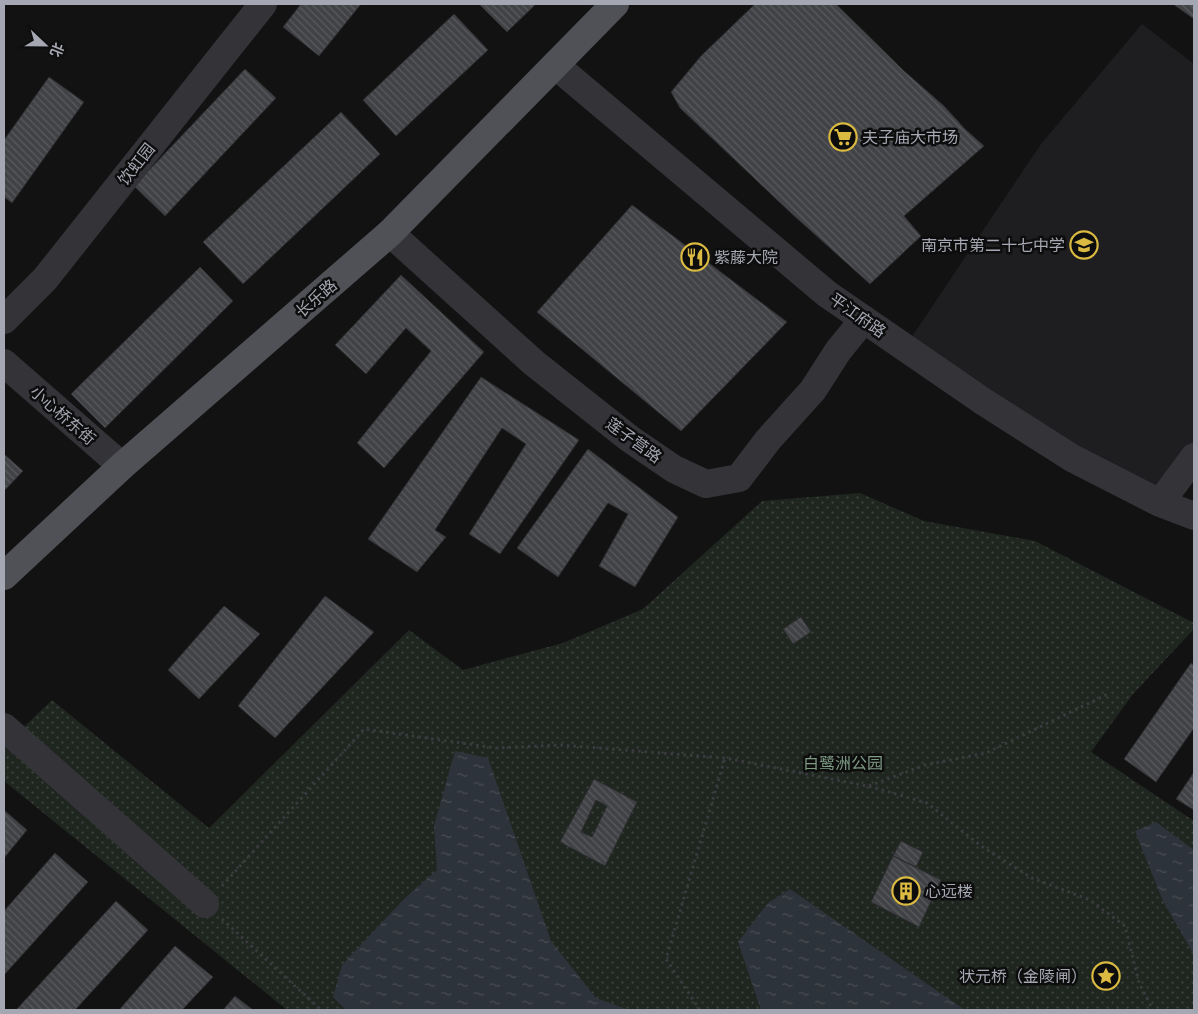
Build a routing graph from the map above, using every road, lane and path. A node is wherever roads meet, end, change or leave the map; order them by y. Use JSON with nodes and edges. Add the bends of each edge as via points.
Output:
{"nodes":[{"id":1,"x":263,"y":4,"type":"edge"},
{"id":2,"x":615,"y":4,"type":"edge"},
{"id":3,"x":555,"y":65,"type":"junction"},
{"id":4,"x":390,"y":234,"type":"junction"},
{"id":5,"x":864,"y":319,"type":"junction"},
{"id":6,"x":4,"y":320,"type":"edge"},
{"id":7,"x":4,"y":364,"type":"edge"},
{"id":8,"x":1194,"y":457,"type":"edge"},
{"id":9,"x":122,"y":466,"type":"junction"},
{"id":10,"x":1160,"y":503,"type":"junction"},
{"id":11,"x":1194,"y":516,"type":"edge"},
{"id":12,"x":4,"y":576,"type":"edge"},
{"id":13,"x":1110,"y":693,"type":"dead end"},
{"id":14,"x":4,"y":727,"type":"edge"},
{"id":15,"x":725,"y":758,"type":"junction"},
{"id":16,"x":869,"y":786,"type":"junction"},
{"id":17,"x":206,"y":904,"type":"junction"},
{"id":18,"x":320,"y":1010,"type":"edge"},
{"id":19,"x":700,"y":1010,"type":"edge"},
{"id":20,"x":1153,"y":1010,"type":"edge"}],
"edges":[{"from":1,"to":6,"type":"street","name":"饮虹园","via":[[45,279]]},
{"from":2,"to":3,"type":"main road","name":"长乐路"},
{"from":3,"to":4,"type":"main road","name":"长乐路"},
{"from":3,"to":5,"type":"street","name":"平江府路","via":[[827,294]]},
{"from":4,"to":5,"type":"street","name":"莲子营路","via":[[576,398],[674,469],[706,484],[739,478],[813,390]]},
{"from":4,"to":9,"type":"main road","name":"长乐路"},
{"from":5,"to":10,"type":"street","name":"平江府路","via":[[1072,458]]},
{"from":7,"to":9,"type":"street","name":"小心桥东街"},
{"from":8,"to":10,"type":"street"},
{"from":9,"to":12,"type":"main road","name":"长乐路"},
{"from":10,"to":11,"type":"street","name":"平江府路"},
{"from":13,"to":16,"type":"path","via":[[986,753],[925,765]]},
{"from":14,"to":17,"type":"street"},
{"from":15,"to":16,"type":"path"},
{"from":15,"to":17,"type":"path","via":[[560,745],[496,748],[364,729]]},
{"from":15,"to":19,"type":"path","via":[[666,959]]},
{"from":16,"to":20,"type":"path","via":[[927,803],[981,846],[1032,878],[1090,900],[1125,926],[1139,983]]},
{"from":17,"to":18,"type":"path"}]}
